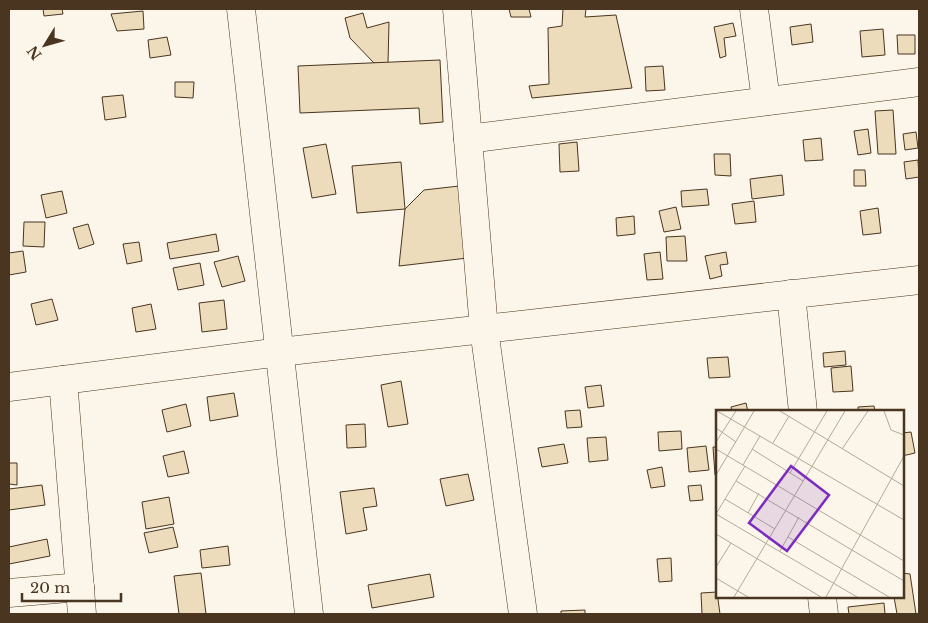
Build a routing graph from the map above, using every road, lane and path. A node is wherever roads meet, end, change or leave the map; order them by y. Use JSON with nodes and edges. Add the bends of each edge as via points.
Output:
{"nodes":[{"id":1,"x":241,"y":9,"type":"edge"},
{"id":2,"x":458,"y":9,"type":"edge"},
{"id":3,"x":754,"y":9,"type":"edge"},
{"id":4,"x":919,"y":82,"type":"edge"},
{"id":5,"x":766,"y":102,"type":"junction"},
{"id":6,"x":468,"y":138,"type":"junction"},
{"id":7,"x":919,"y":280,"type":"edge"},
{"id":8,"x":791,"y":294,"type":"junction"},
{"id":9,"x":484,"y":329,"type":"junction"},
{"id":10,"x":280,"y":352,"type":"junction"},
{"id":11,"x":63,"y":380,"type":"junction"},
{"id":12,"x":9,"y":388,"type":"edge"},
{"id":13,"x":803,"y":410,"type":"edge"},
{"id":14,"x":80,"y":587,"type":"junction"},
{"id":15,"x":9,"y":593,"type":"edge"},
{"id":16,"x":822,"y":598,"type":"edge"},
{"id":17,"x":82,"y":614,"type":"edge"},
{"id":18,"x":309,"y":614,"type":"edge"},
{"id":19,"x":523,"y":614,"type":"edge"},
{"id":20,"x":824,"y":614,"type":"edge"}],
"edges":[{"from":1,"to":10,"type":"street"},
{"from":2,"to":6,"type":"street"},
{"from":3,"to":5,"type":"street"},
{"from":4,"to":5,"type":"street"},
{"from":5,"to":6,"type":"street"},
{"from":6,"to":9,"type":"street"},
{"from":7,"to":8,"type":"street"},
{"from":8,"to":9,"type":"street"},
{"from":8,"to":13,"type":"street"},
{"from":9,"to":10,"type":"street"},
{"from":9,"to":19,"type":"street"},
{"from":10,"to":11,"type":"street"},
{"from":10,"to":18,"type":"street"},
{"from":11,"to":12,"type":"street"},
{"from":11,"to":14,"type":"street"},
{"from":14,"to":15,"type":"street"},
{"from":14,"to":17,"type":"street"},
{"from":16,"to":20,"type":"street"}]}
